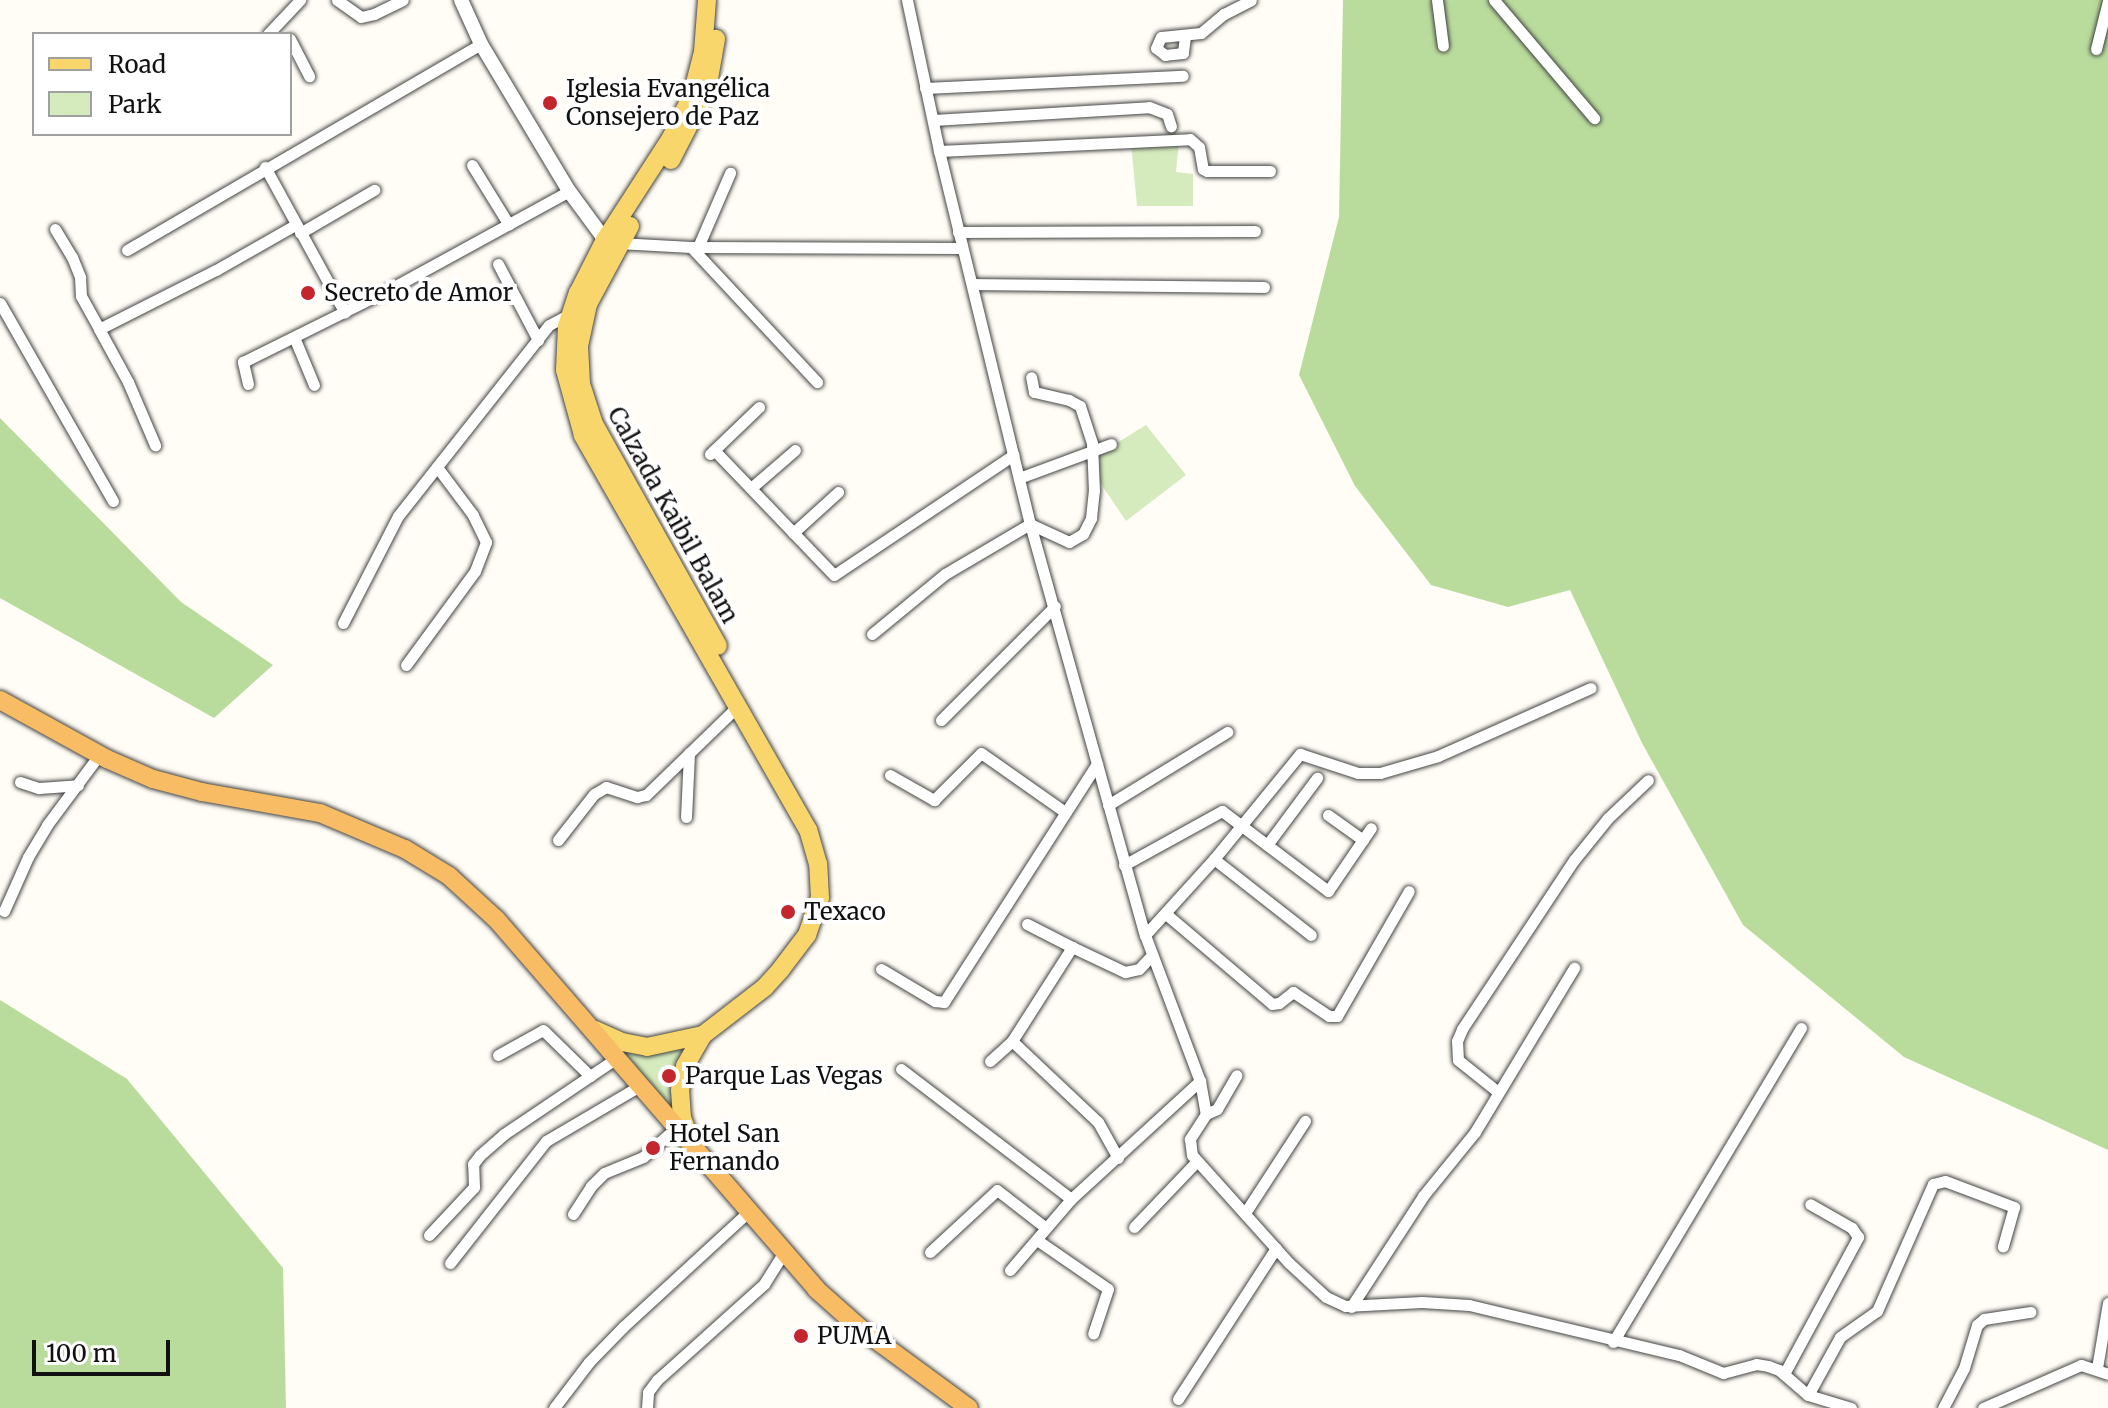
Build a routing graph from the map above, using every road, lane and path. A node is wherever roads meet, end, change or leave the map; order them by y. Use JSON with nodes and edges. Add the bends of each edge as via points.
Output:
{"nodes":[{"id":1,"x":300,"y":0,"type":"edge"},
{"id":2,"x":337,"y":0,"type":"edge"},
{"id":3,"x":403,"y":0,"type":"edge"},
{"id":4,"x":461,"y":0,"type":"edge"},
{"id":5,"x":707,"y":0,"type":"edge"},
{"id":6,"x":718,"y":0,"type":"edge"},
{"id":7,"x":907,"y":0,"type":"edge"},
{"id":8,"x":1251,"y":0,"type":"edge"},
{"id":9,"x":1437,"y":0,"type":"edge"},
{"id":10,"x":1494,"y":0,"type":"edge"},
{"id":11,"x":2108,"y":1,"type":"edge"},
{"id":12,"x":280,"y":20,"type":"junction"},
{"id":13,"x":270,"y":32,"type":"edge"},
{"id":14,"x":287,"y":32,"type":"edge"},
{"id":15,"x":1185,"y":36,"type":"dead end"},
{"id":16,"x":292,"y":42,"type":"edge"},
{"id":17,"x":481,"y":44,"type":"junction"},
{"id":18,"x":1443,"y":46,"type":"dead end"},
{"id":19,"x":2096,"y":49,"type":"dead end"},
{"id":20,"x":309,"y":76,"type":"dead end"},
{"id":21,"x":1183,"y":76,"type":"dead end"},
{"id":22,"x":925,"y":88,"type":"junction"},
{"id":23,"x":1594,"y":118,"type":"dead end"},
{"id":24,"x":933,"y":120,"type":"junction"},
{"id":25,"x":1171,"y":126,"type":"dead end"},
{"id":26,"x":939,"y":151,"type":"junction"},
{"id":27,"x":472,"y":165,"type":"dead end"},
{"id":28,"x":265,"y":167,"type":"junction"},
{"id":29,"x":1270,"y":171,"type":"dead end"},
{"id":30,"x":730,"y":173,"type":"dead end"},
{"id":31,"x":374,"y":190,"type":"dead end"},
{"id":32,"x":569,"y":191,"type":"junction"},
{"id":33,"x":509,"y":225,"type":"junction"},
{"id":34,"x":55,"y":229,"type":"dead end"},
{"id":35,"x":298,"y":229,"type":"junction"},
{"id":36,"x":1255,"y":231,"type":"dead end"},
{"id":37,"x":958,"y":232,"type":"junction"},
{"id":38,"x":612,"y":242,"type":"junction"},
{"id":39,"x":695,"y":247,"type":"junction"},
{"id":40,"x":962,"y":248,"type":"junction"},
{"id":41,"x":127,"y":250,"type":"dead end"},
{"id":42,"x":498,"y":264,"type":"dead end"},
{"id":43,"x":973,"y":284,"type":"junction"},
{"id":44,"x":1264,"y":287,"type":"dead end"},
{"id":45,"x":0,"y":303,"type":"edge"},
{"id":46,"x":345,"y":313,"type":"junction"},
{"id":47,"x":570,"y":314,"type":"junction"},
{"id":48,"x":99,"y":329,"type":"junction"},
{"id":49,"x":294,"y":337,"type":"junction"},
{"id":50,"x":538,"y":340,"type":"junction"},
{"id":51,"x":1031,"y":377,"type":"dead end"},
{"id":52,"x":817,"y":382,"type":"dead end"},
{"id":53,"x":248,"y":384,"type":"dead end"},
{"id":54,"x":314,"y":385,"type":"dead end"},
{"id":55,"x":759,"y":407,"type":"dead end"},
{"id":56,"x":1111,"y":444,"type":"dead end"},
{"id":57,"x":155,"y":445,"type":"dead end"},
{"id":58,"x":795,"y":450,"type":"dead end"},
{"id":59,"x":1092,"y":450,"type":"junction"},
{"id":60,"x":1013,"y":455,"type":"junction"},
{"id":61,"x":437,"y":467,"type":"junction"},
{"id":62,"x":1019,"y":478,"type":"junction"},
{"id":63,"x":751,"y":488,"type":"junction"},
{"id":64,"x":838,"y":492,"type":"dead end"},
{"id":65,"x":113,"y":501,"type":"dead end"},
{"id":66,"x":1030,"y":524,"type":"junction"},
{"id":67,"x":793,"y":533,"type":"junction"},
{"id":68,"x":1055,"y":606,"type":"junction"},
{"id":69,"x":343,"y":623,"type":"dead end"},
{"id":70,"x":872,"y":634,"type":"dead end"},
{"id":71,"x":406,"y":665,"type":"dead end"},
{"id":72,"x":1591,"y":688,"type":"dead end"},
{"id":73,"x":0,"y":700,"type":"edge"},
{"id":74,"x":738,"y":706,"type":"junction"},
{"id":75,"x":941,"y":720,"type":"dead end"},
{"id":76,"x":1227,"y":732,"type":"dead end"},
{"id":77,"x":689,"y":753,"type":"junction"},
{"id":78,"x":99,"y":755,"type":"junction"},
{"id":79,"x":1097,"y":764,"type":"junction"},
{"id":80,"x":890,"y":775,"type":"dead end"},
{"id":81,"x":1317,"y":778,"type":"dead end"},
{"id":82,"x":1648,"y":780,"type":"dead end"},
{"id":83,"x":20,"y":782,"type":"dead end"},
{"id":84,"x":78,"y":785,"type":"junction"},
{"id":85,"x":1108,"y":805,"type":"junction"},
{"id":86,"x":1065,"y":812,"type":"junction"},
{"id":87,"x":1328,"y":815,"type":"dead end"},
{"id":88,"x":686,"y":817,"type":"dead end"},
{"id":89,"x":1242,"y":826,"type":"junction"},
{"id":90,"x":1371,"y":828,"type":"dead end"},
{"id":91,"x":558,"y":840,"type":"dead end"},
{"id":92,"x":1363,"y":840,"type":"junction"},
{"id":93,"x":1267,"y":845,"type":"junction"},
{"id":94,"x":1214,"y":859,"type":"junction"},
{"id":95,"x":1124,"y":865,"type":"junction"},
{"id":96,"x":1409,"y":891,"type":"dead end"},
{"id":97,"x":4,"y":911,"type":"dead end"},
{"id":98,"x":1166,"y":914,"type":"junction"},
{"id":99,"x":1027,"y":924,"type":"dead end"},
{"id":100,"x":1145,"y":935,"type":"junction"},
{"id":101,"x":1311,"y":935,"type":"dead end"},
{"id":102,"x":1072,"y":947,"type":"junction"},
{"id":103,"x":1151,"y":956,"type":"junction"},
{"id":104,"x":1574,"y":968,"type":"dead end"},
{"id":105,"x":881,"y":969,"type":"dead end"},
{"id":106,"x":765,"y":987,"type":"junction"},
{"id":107,"x":1801,"y":1028,"type":"dead end"},
{"id":108,"x":595,"y":1030,"type":"junction"},
{"id":109,"x":703,"y":1035,"type":"junction"},
{"id":110,"x":1012,"y":1041,"type":"junction"},
{"id":111,"x":498,"y":1055,"type":"dead end"},
{"id":112,"x":618,"y":1057,"type":"junction"},
{"id":113,"x":990,"y":1061,"type":"dead end"},
{"id":114,"x":901,"y":1069,"type":"dead end"},
{"id":115,"x":1237,"y":1075,"type":"dead end"},
{"id":116,"x":590,"y":1076,"type":"junction"},
{"id":117,"x":1200,"y":1081,"type":"junction"},
{"id":118,"x":641,"y":1085,"type":"junction"},
{"id":119,"x":1498,"y":1092,"type":"junction"},
{"id":120,"x":1206,"y":1114,"type":"junction"},
{"id":121,"x":1305,"y":1121,"type":"dead end"},
{"id":122,"x":677,"y":1127,"type":"junction"},
{"id":123,"x":692,"y":1145,"type":"junction"},
{"id":124,"x":1118,"y":1158,"type":"junction"},
{"id":125,"x":1197,"y":1161,"type":"junction"},
{"id":126,"x":1071,"y":1199,"type":"junction"},
{"id":127,"x":1810,"y":1204,"type":"dead end"},
{"id":128,"x":748,"y":1212,"type":"junction"},
{"id":129,"x":1245,"y":1213,"type":"junction"},
{"id":130,"x":573,"y":1214,"type":"dead end"},
{"id":131,"x":1134,"y":1227,"type":"dead end"},
{"id":132,"x":1046,"y":1228,"type":"junction"},
{"id":133,"x":429,"y":1235,"type":"dead end"},
{"id":134,"x":1037,"y":1240,"type":"junction"},
{"id":135,"x":2003,"y":1246,"type":"dead end"},
{"id":136,"x":1276,"y":1248,"type":"junction"},
{"id":137,"x":930,"y":1252,"type":"dead end"},
{"id":138,"x":783,"y":1253,"type":"junction"},
{"id":139,"x":450,"y":1263,"type":"dead end"},
{"id":140,"x":1010,"y":1270,"type":"dead end"},
{"id":141,"x":2108,"y":1303,"type":"edge"},
{"id":142,"x":1351,"y":1307,"type":"junction"},
{"id":143,"x":2030,"y":1312,"type":"dead end"},
{"id":144,"x":1093,"y":1334,"type":"dead end"},
{"id":145,"x":1613,"y":1342,"type":"junction"},
{"id":146,"x":2103,"y":1371,"type":"edge"},
{"id":147,"x":1784,"y":1374,"type":"junction"},
{"id":148,"x":1808,"y":1395,"type":"junction"},
{"id":149,"x":1178,"y":1399,"type":"dead end"},
{"id":150,"x":962,"y":1406,"type":"edge"},
{"id":151,"x":554,"y":1408,"type":"edge"},
{"id":152,"x":647,"y":1408,"type":"edge"},
{"id":153,"x":1851,"y":1408,"type":"edge"},
{"id":154,"x":1943,"y":1408,"type":"edge"},
{"id":155,"x":1983,"y":1408,"type":"edge"}],
"edges":[{"from":1,"to":12,"type":"street"},
{"from":2,"to":3,"type":"street","via":[[361,17]]},
{"from":4,"to":17,"type":"street"},
{"from":5,"to":38,"type":"main road","name":"Calzada Kaibil Balam","via":[[703,52],[692,95]]},
{"from":6,"to":38,"type":"main road","name":"Calzada Kaibil Balam","via":[[713,64],[699,109]]},
{"from":7,"to":22,"type":"street"},
{"from":8,"to":15,"type":"street","via":[[1201,33]]},
{"from":9,"to":18,"type":"street"},
{"from":10,"to":23,"type":"street"},
{"from":11,"to":19,"type":"street"},
{"from":12,"to":13,"type":"street"},
{"from":12,"to":14,"type":"street"},
{"from":16,"to":20,"type":"street"},
{"from":17,"to":28,"type":"street"},
{"from":17,"to":32,"type":"street"},
{"from":21,"to":22,"type":"street"},
{"from":22,"to":24,"type":"street"},
{"from":24,"to":25,"type":"street","via":[[1149,107],[1167,114]]},
{"from":24,"to":26,"type":"street"},
{"from":26,"to":29,"type":"street","via":[[1190,139],[1199,147],[1207,171]]},
{"from":26,"to":37,"type":"street"},
{"from":27,"to":33,"type":"street"},
{"from":28,"to":35,"type":"street"},
{"from":28,"to":41,"type":"street"},
{"from":30,"to":39,"type":"street"},
{"from":31,"to":35,"type":"street"},
{"from":32,"to":33,"type":"street"},
{"from":32,"to":38,"type":"street"},
{"from":33,"to":46,"type":"street"},
{"from":34,"to":48,"type":"street","via":[[72,257],[81,296]]},
{"from":35,"to":46,"type":"street"},
{"from":35,"to":48,"type":"street"},
{"from":36,"to":37,"type":"street"},
{"from":37,"to":40,"type":"street"},
{"from":38,"to":39,"type":"street"},
{"from":38,"to":47,"type":"main road","name":"Calzada Kaibil Balam"},
{"from":38,"to":106,"type":"main road","name":"Calzada Kaibil Balam","via":[[582,325],[578,363],[585,403],[814,818],[828,855],[830,901],[820,931],[797,963]]},
{"from":39,"to":40,"type":"street"},
{"from":39,"to":52,"type":"street"},
{"from":40,"to":43,"type":"street"},
{"from":42,"to":50,"type":"street"},
{"from":43,"to":44,"type":"street"},
{"from":43,"to":60,"type":"street"},
{"from":45,"to":65,"type":"street"},
{"from":46,"to":49,"type":"street"},
{"from":47,"to":50,"type":"street","via":[[555,320]]},
{"from":47,"to":74,"type":"main road","name":"Calzada Kaibil Balam","via":[[565,370],[583,435]]},
{"from":48,"to":57,"type":"street"},
{"from":49,"to":53,"type":"street","via":[[242,363]]},
{"from":49,"to":54,"type":"street"},
{"from":50,"to":61,"type":"street"},
{"from":51,"to":59,"type":"street","via":[[1034,392],[1080,406]]},
{"from":55,"to":63,"type":"street","via":[[711,453]]},
{"from":56,"to":59,"type":"street"},
{"from":58,"to":63,"type":"street"},
{"from":59,"to":62,"type":"street"},
{"from":59,"to":66,"type":"street","via":[[1094,491],[1083,534],[1069,542]]},
{"from":60,"to":62,"type":"street"},
{"from":60,"to":67,"type":"street","via":[[840,574],[827,572]]},
{"from":61,"to":69,"type":"street","via":[[398,516]]},
{"from":61,"to":71,"type":"street","via":[[486,542],[475,571]]},
{"from":62,"to":66,"type":"street"},
{"from":63,"to":67,"type":"street"},
{"from":64,"to":67,"type":"street"},
{"from":66,"to":68,"type":"street"},
{"from":66,"to":70,"type":"street","via":[[945,574]]},
{"from":68,"to":75,"type":"street"},
{"from":68,"to":79,"type":"street"},
{"from":72,"to":89,"type":"street","via":[[1438,756],[1380,773],[1358,773],[1300,754]]},
{"from":73,"to":78,"type":"highway"},
{"from":74,"to":77,"type":"street"},
{"from":74,"to":106,"type":"main road","name":"Calzada Kaibil Balam","via":[[808,830],[821,885],[807,935]]},
{"from":76,"to":85,"type":"street"},
{"from":77,"to":88,"type":"street"},
{"from":77,"to":91,"type":"street","via":[[646,795],[606,787],[594,794]]},
{"from":78,"to":84,"type":"street"},
{"from":78,"to":108,"type":"highway","via":[[153,779],[202,792],[320,813],[405,849],[449,876],[496,919]]},
{"from":79,"to":85,"type":"street"},
{"from":79,"to":86,"type":"street"},
{"from":80,"to":86,"type":"street","via":[[934,800],[981,753]]},
{"from":81,"to":93,"type":"street"},
{"from":82,"to":119,"type":"street","via":[[1574,860],[1462,1029],[1458,1060]]},
{"from":83,"to":84,"type":"street","via":[[39,788]]},
{"from":84,"to":97,"type":"street","via":[[28,857]]},
{"from":85,"to":95,"type":"street"},
{"from":86,"to":105,"type":"street","via":[[944,1002]]},
{"from":87,"to":92,"type":"street"},
{"from":89,"to":93,"type":"street"},
{"from":89,"to":94,"type":"street"},
{"from":89,"to":95,"type":"street","via":[[1218,812]]},
{"from":90,"to":92,"type":"street"},
{"from":92,"to":93,"type":"street","via":[[1328,891]]},
{"from":94,"to":98,"type":"street"},
{"from":94,"to":101,"type":"street"},
{"from":95,"to":100,"type":"street"},
{"from":96,"to":98,"type":"street","via":[[1337,1016],[1293,992],[1272,1004]]},
{"from":98,"to":100,"type":"street"},
{"from":99,"to":102,"type":"street"},
{"from":100,"to":103,"type":"street"},
{"from":102,"to":103,"type":"street","via":[[1125,972],[1139,969]]},
{"from":102,"to":110,"type":"street"},
{"from":103,"to":117,"type":"street"},
{"from":104,"to":119,"type":"street"},
{"from":106,"to":109,"type":"main road","name":"Calzada Kaibil Balam"},
{"from":107,"to":145,"type":"street"},
{"from":108,"to":109,"type":"main road","name":"Calzada Kaibil Balam","via":[[647,1047]]},
{"from":108,"to":112,"type":"highway"},
{"from":109,"to":123,"type":"main road","name":"Calzada Kaibil Balam","via":[[685,1066],[680,1090],[682,1118]]},
{"from":110,"to":113,"type":"street"},
{"from":110,"to":124,"type":"street","via":[[1098,1122]]},
{"from":111,"to":116,"type":"street","via":[[543,1030]]},
{"from":112,"to":116,"type":"street"},
{"from":112,"to":118,"type":"highway"},
{"from":114,"to":126,"type":"street"},
{"from":115,"to":120,"type":"street","via":[[1217,1109]]},
{"from":116,"to":133,"type":"street","via":[[480,1155],[473,1164],[474,1187]]},
{"from":117,"to":120,"type":"street"},
{"from":117,"to":124,"type":"street"},
{"from":118,"to":122,"type":"highway"},
{"from":118,"to":139,"type":"street","via":[[546,1141]]},
{"from":119,"to":142,"type":"street"},
{"from":120,"to":125,"type":"street","via":[[1190,1139]]},
{"from":121,"to":129,"type":"street"},
{"from":122,"to":123,"type":"highway"},
{"from":122,"to":130,"type":"street","via":[[643,1157],[604,1173]]},
{"from":123,"to":128,"type":"highway"},
{"from":124,"to":126,"type":"street"},
{"from":125,"to":129,"type":"street"},
{"from":125,"to":131,"type":"street"},
{"from":126,"to":132,"type":"street"},
{"from":127,"to":147,"type":"street","via":[[1852,1228],[1858,1237]]},
{"from":128,"to":138,"type":"highway"},
{"from":128,"to":151,"type":"street","via":[[623,1327]]},
{"from":129,"to":136,"type":"street"},
{"from":132,"to":134,"type":"street"},
{"from":132,"to":137,"type":"street","via":[[997,1190]]},
{"from":134,"to":140,"type":"street"},
{"from":134,"to":144,"type":"street","via":[[1108,1289]]},
{"from":135,"to":148,"type":"street","via":[[2014,1207],[1945,1181],[1933,1184],[1877,1311],[1840,1337]]},
{"from":136,"to":142,"type":"street","via":[[1326,1297]]},
{"from":136,"to":149,"type":"street"},
{"from":138,"to":150,"type":"highway","via":[[860,1328]]},
{"from":138,"to":152,"type":"street","via":[[764,1284],[657,1380],[648,1392]]},
{"from":141,"to":146,"type":"street"},
{"from":142,"to":145,"type":"street","via":[[1469,1305]]},
{"from":143,"to":154,"type":"street","via":[[1984,1319],[1977,1325],[1964,1368]]},
{"from":145,"to":147,"type":"street","via":[[1679,1355],[1723,1373],[1756,1364]]},
{"from":146,"to":155,"type":"street","via":[[2081,1365]]},
{"from":147,"to":148,"type":"street"},
{"from":148,"to":153,"type":"street"}]}
